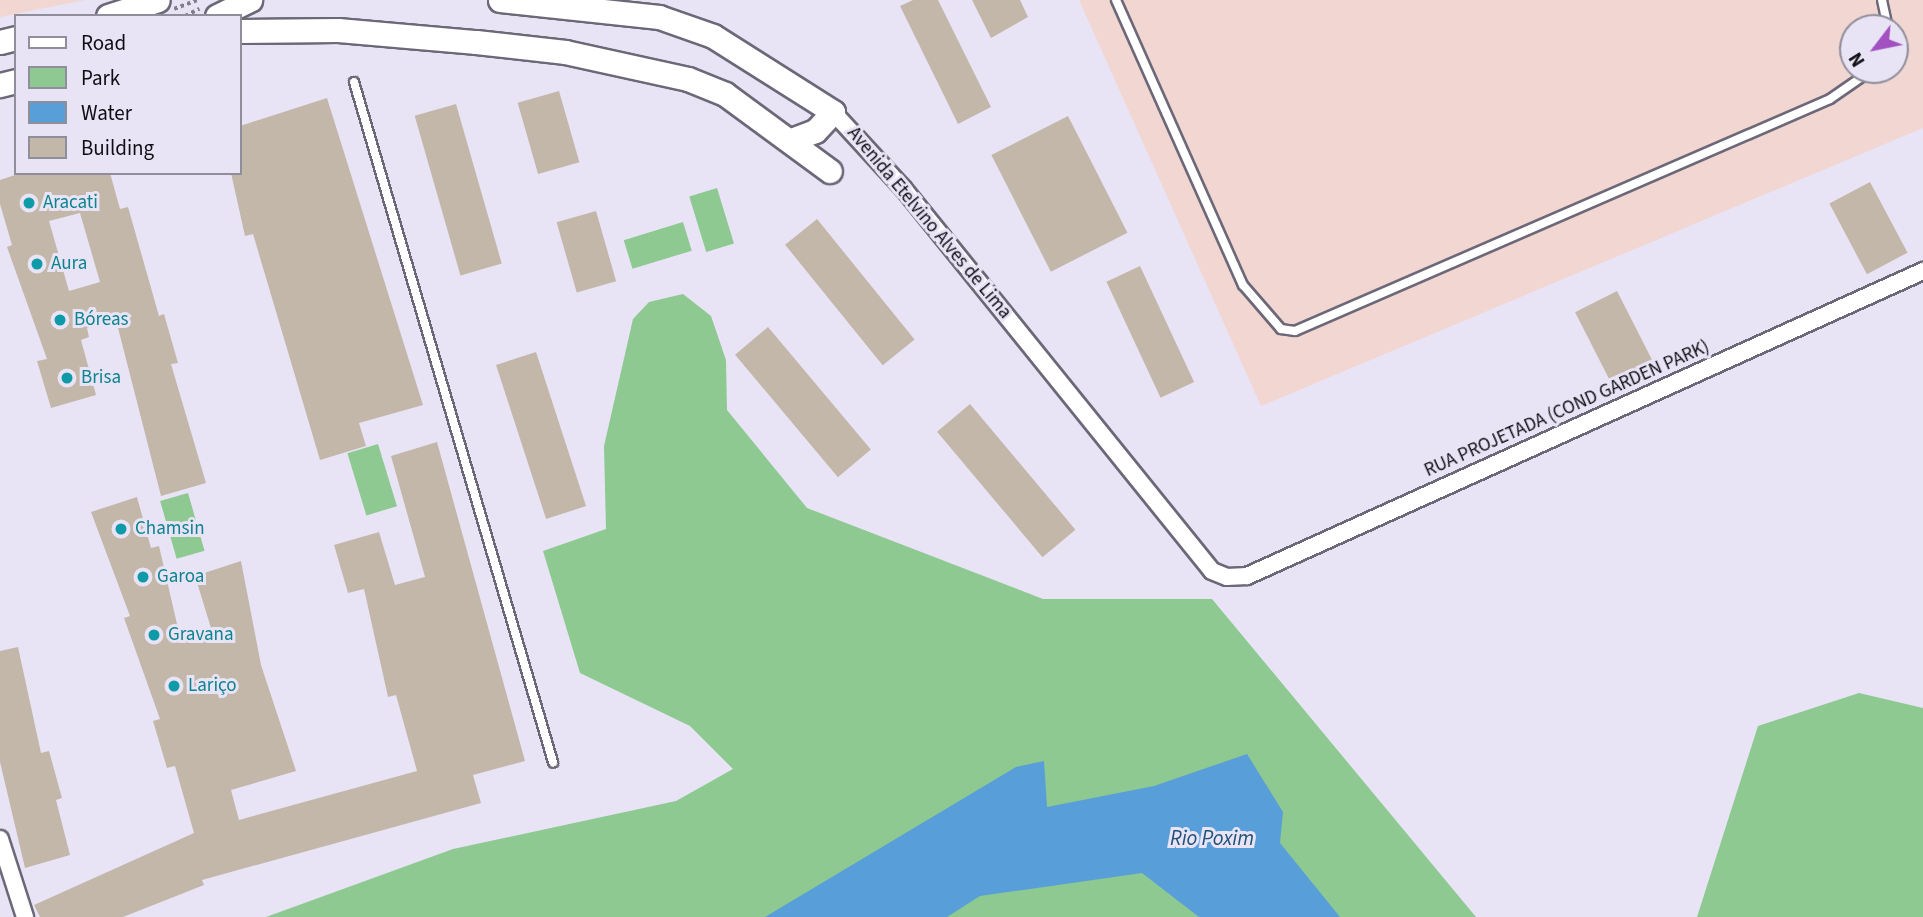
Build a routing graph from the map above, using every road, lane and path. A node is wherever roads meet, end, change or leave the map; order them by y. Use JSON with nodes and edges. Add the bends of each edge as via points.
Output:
{"nodes":[{"id":1,"x":158,"y":0,"type":"edge"},
{"id":2,"x":250,"y":0,"type":"edge"},
{"id":3,"x":500,"y":0,"type":"edge"},
{"id":4,"x":1116,"y":0,"type":"edge"},
{"id":5,"x":114,"y":14,"type":"edge"},
{"id":6,"x":221,"y":14,"type":"edge"},
{"id":7,"x":242,"y":31,"type":"edge"},
{"id":8,"x":354,"y":82,"type":"dead end"},
{"id":9,"x":1852,"y":84,"type":"edge"},
{"id":10,"x":833,"y":112,"type":"junction"},
{"id":11,"x":790,"y":140,"type":"junction"},
{"id":12,"x":830,"y":171,"type":"dead end"},
{"id":13,"x":1923,"y":271,"type":"edge"},
{"id":14,"x":1227,"y":577,"type":"joint"},
{"id":15,"x":554,"y":762,"type":"dead end"},
{"id":16,"x":0,"y":839,"type":"edge"},
{"id":17,"x":5,"y":870,"type":"edge"},
{"id":18,"x":25,"y":917,"type":"edge"}],
"edges":[{"from":1,"to":5,"type":"street"},
{"from":2,"to":6,"type":"street"},
{"from":3,"to":10,"type":"street","name":"Avenida Etelvino Alves de Lima","via":[[659,17],[755,57]]},
{"from":4,"to":9,"type":"lane","via":[[1243,285],[1281,329],[1295,331],[1830,99]]},
{"from":7,"to":11,"type":"street","via":[[338,30],[565,52],[712,89]]},
{"from":8,"to":15,"type":"lane"},
{"from":10,"to":11,"type":"street","via":[[815,131]]},
{"from":10,"to":14,"type":"street","name":"Avenida Etelvino Alves de Lima","via":[[904,188],[1212,571]]},
{"from":11,"to":12,"type":"street"},
{"from":13,"to":14,"type":"street","name":"RUA PROJETADA (COND GARDEN PARK)","via":[[1247,576]]},
{"from":16,"to":17,"type":"street"},
{"from":17,"to":18,"type":"street"}]}
